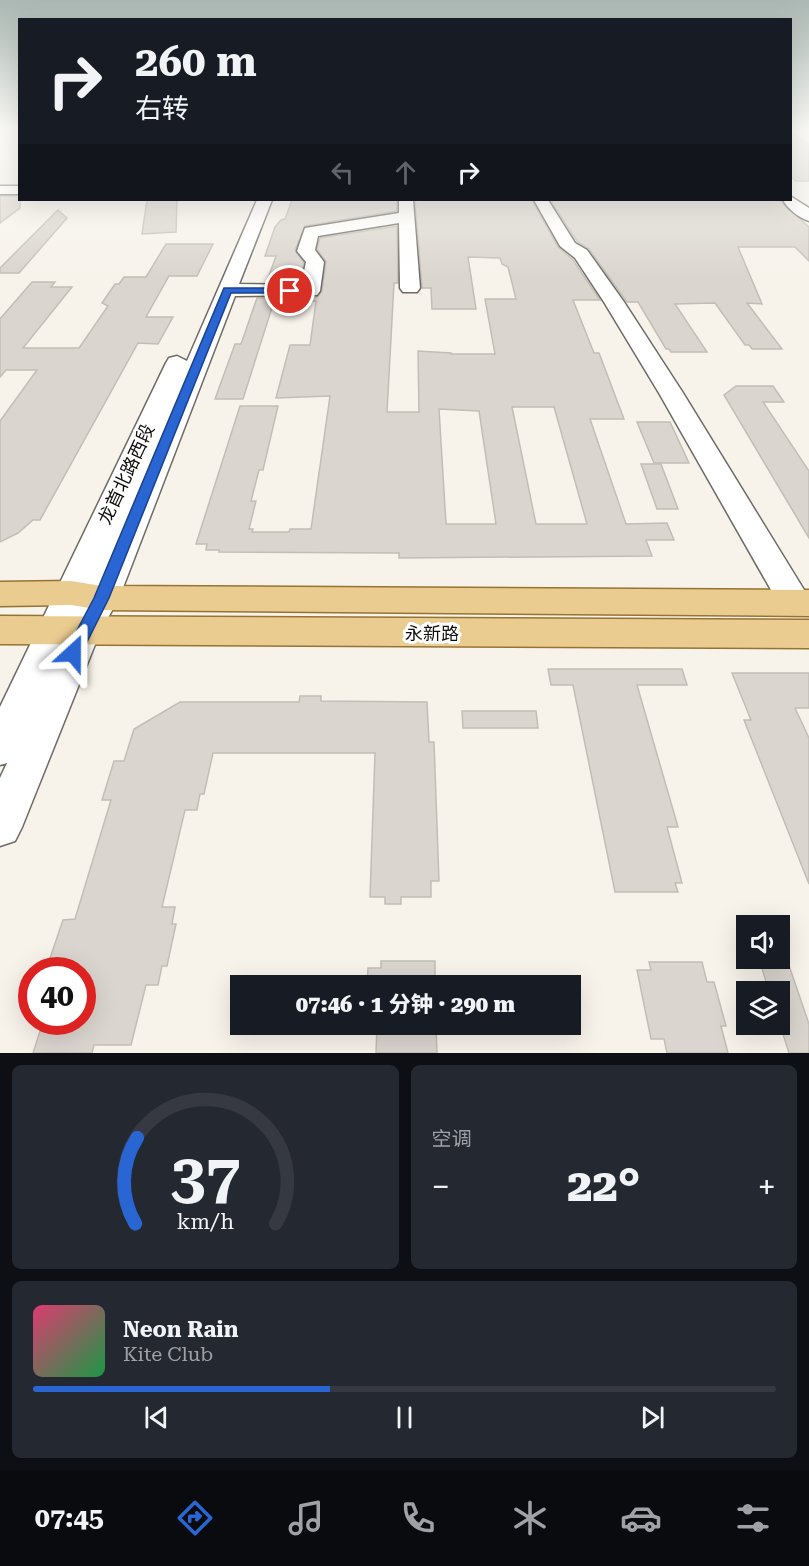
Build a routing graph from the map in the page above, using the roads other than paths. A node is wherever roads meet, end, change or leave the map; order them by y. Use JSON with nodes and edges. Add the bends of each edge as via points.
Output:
{"nodes":[{"id":1,"x":0,"y":190,"type":"edge"},
{"id":2,"x":18,"y":190,"type":"edge"},
{"id":3,"x":793,"y":193,"type":"edge"},
{"id":4,"x":252,"y":201,"type":"edge"},
{"id":5,"x":264,"y":201,"type":"edge"},
{"id":6,"x":542,"y":201,"type":"edge"},
{"id":7,"x":406,"y":208,"type":"edge"},
{"id":8,"x":809,"y":216,"type":"edge"},
{"id":9,"x":410,"y":288,"type":"dead end"},
{"id":10,"x":227,"y":290,"type":"junction"},
{"id":11,"x":0,"y":594,"type":"edge"},
{"id":12,"x":86,"y":595,"type":"junction"},
{"id":13,"x":804,"y":613,"type":"edge"},
{"id":14,"x":0,"y":630,"type":"edge"},
{"id":15,"x":69,"y":631,"type":"junction"},
{"id":16,"x":0,"y":749,"type":"edge"},
{"id":17,"x":0,"y":827,"type":"edge"}],
"edges":[{"from":1,"to":2,"type":"street"},
{"from":3,"to":8,"type":"street"},
{"from":4,"to":12,"type":"street","name":"龙首北路西段"},
{"from":5,"to":10,"type":"street","name":"龙首北路西段"},
{"from":6,"to":13,"type":"street","via":[[569,246],[581,254],[614,302]]},
{"from":7,"to":9,"type":"street"},
{"from":7,"to":10,"type":"street","via":[[311,232],[306,251],[315,262],[310,291]]},
{"from":10,"to":12,"type":"street","name":"龙首北路西段"},
{"from":11,"to":12,"type":"main road","name":"永新路"},
{"from":12,"to":13,"type":"main road","name":"永新路"},
{"from":12,"to":15,"type":"street","name":"龙首北路西段"},
{"from":13,"to":15,"type":"main road","name":"永新路"},
{"from":14,"to":15,"type":"main road","name":"永新路"},
{"from":15,"to":16,"type":"street","name":"龙首北路西段"},
{"from":15,"to":17,"type":"street","name":"龙首北路西段"}]}
